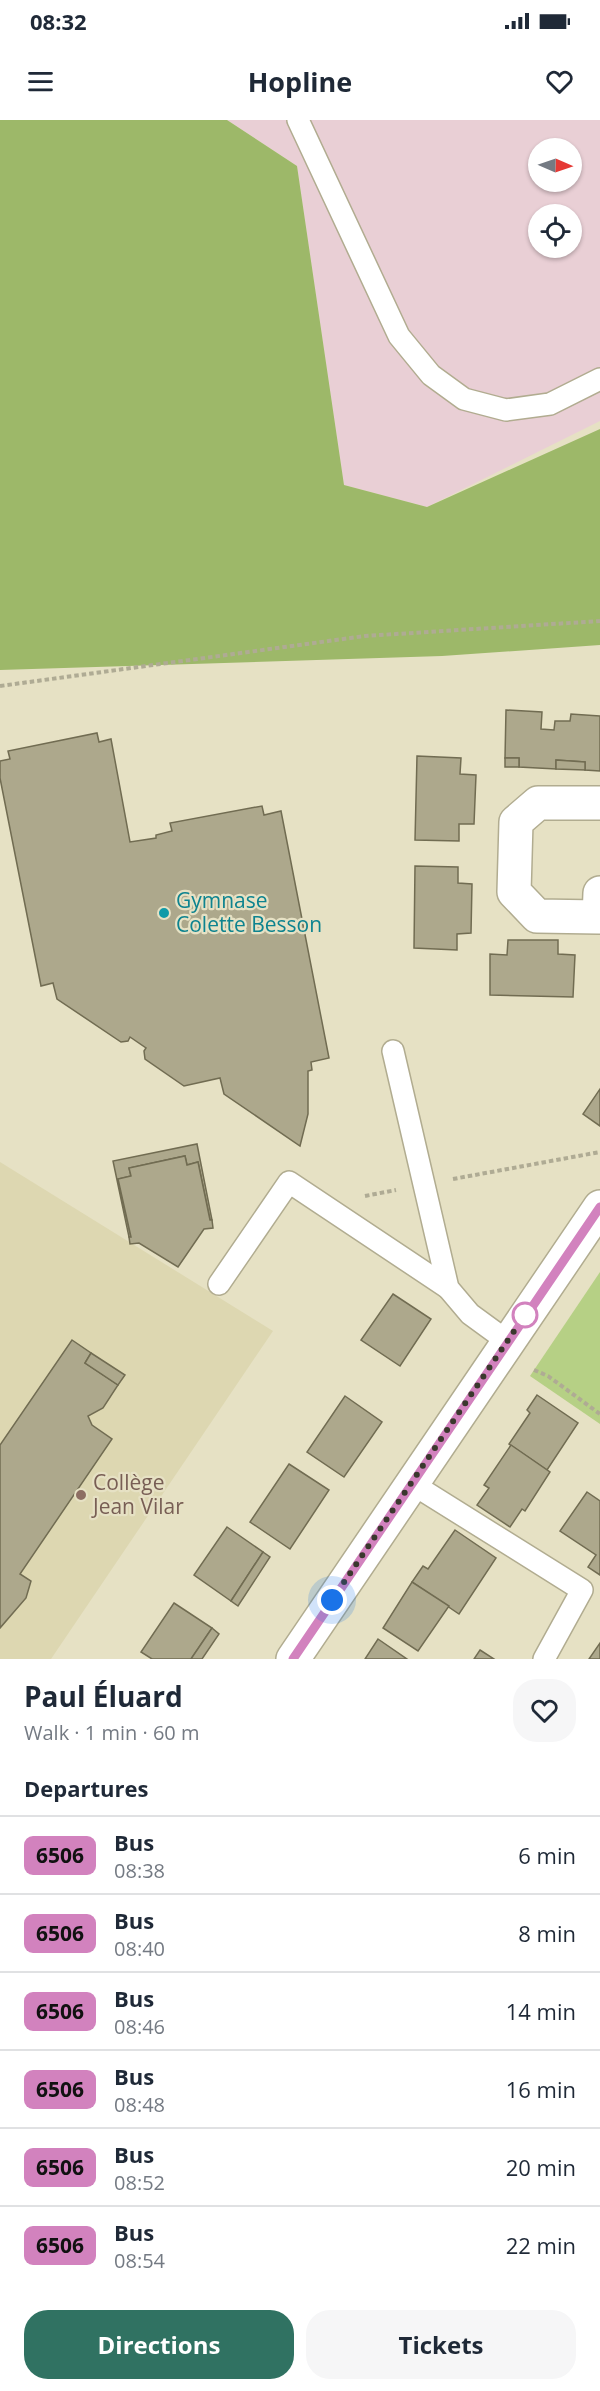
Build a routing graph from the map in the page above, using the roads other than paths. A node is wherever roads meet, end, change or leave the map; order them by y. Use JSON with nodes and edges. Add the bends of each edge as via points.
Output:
{"nodes":[{"id":1,"x":298,"y":120,"type":"edge"},
{"id":2,"x":600,"y":379,"type":"edge"},
{"id":3,"x":600,"y":803,"type":"edge"},
{"id":4,"x":600,"y":893,"type":"edge"},
{"id":5,"x":393,"y":1051,"type":"dead end"},
{"id":6,"x":600,"y":1207,"type":"edge"},
{"id":7,"x":219,"y":1284,"type":"dead end"},
{"id":8,"x":448,"y":1288,"type":"junction"},
{"id":9,"x":502,"y":1349,"type":"junction"},
{"id":10,"x":411,"y":1483,"type":"junction"},
{"id":11,"x":293,"y":1659,"type":"edge"},
{"id":12,"x":544,"y":1659,"type":"edge"}],
"edges":[{"from":1,"to":2,"type":"lane","via":[[399,336],[431,375],[464,399],[506,410],[550,404]]},
{"from":3,"to":4,"type":"street","via":[[538,803],[516,822],[514,892],[537,916],[599,917]]},
{"from":5,"to":8,"type":"lane"},
{"from":6,"to":9,"type":"street"},
{"from":7,"to":8,"type":"lane","via":[[289,1182]]},
{"from":8,"to":9,"type":"lane"},
{"from":9,"to":10,"type":"street"},
{"from":10,"to":11,"type":"street"},
{"from":10,"to":12,"type":"lane","via":[[582,1590]]}]}
